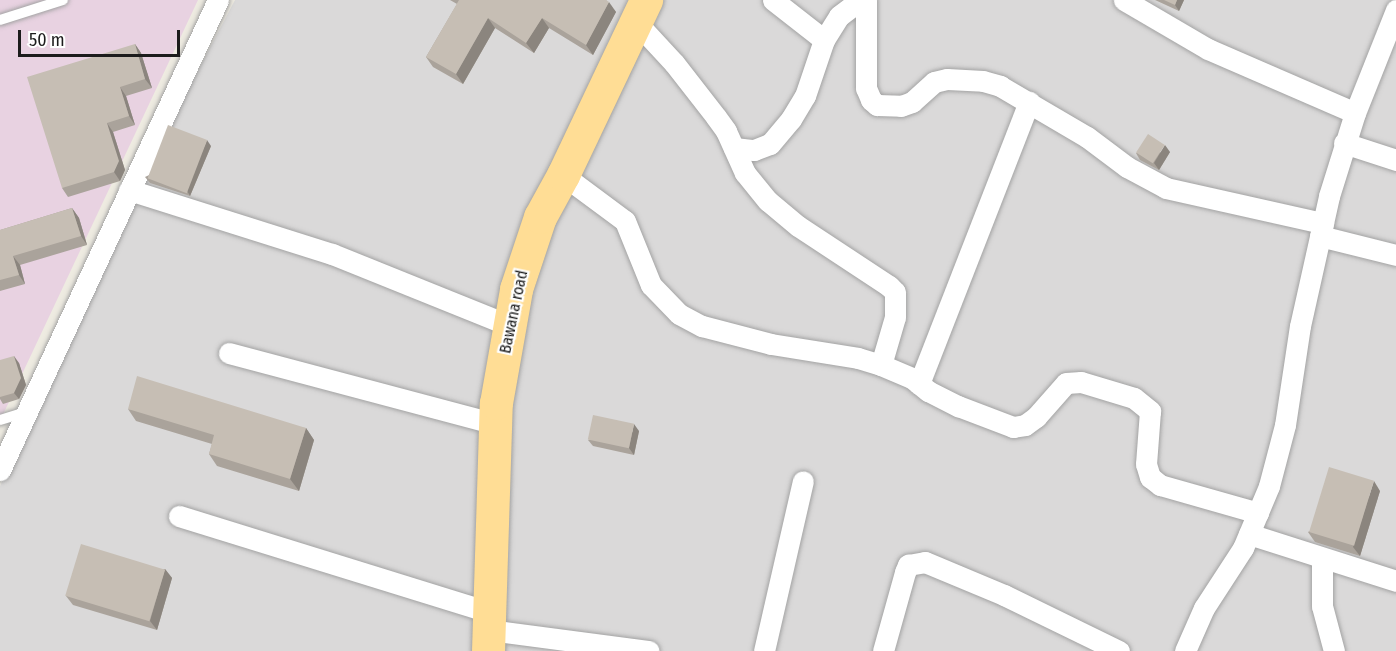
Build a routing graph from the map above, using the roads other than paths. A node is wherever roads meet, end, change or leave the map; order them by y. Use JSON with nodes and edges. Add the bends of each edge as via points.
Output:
{"nodes":[{"id":1,"x":63,"y":0,"type":"edge"},
{"id":2,"x":218,"y":0,"type":"edge"},
{"id":3,"x":773,"y":0,"type":"edge"},
{"id":4,"x":860,"y":0,"type":"edge"},
{"id":5,"x":866,"y":0,"type":"edge"},
{"id":6,"x":1124,"y":0,"type":"edge"},
{"id":7,"x":1396,"y":10,"type":"edge"},
{"id":8,"x":641,"y":11,"type":"edge"},
{"id":9,"x":0,"y":20,"type":"edge"},
{"id":10,"x":824,"y":40,"type":"junction"},
{"id":11,"x":1029,"y":102,"type":"junction"},
{"id":12,"x":1355,"y":113,"type":"junction"},
{"id":13,"x":1344,"y":143,"type":"junction"},
{"id":14,"x":734,"y":148,"type":"junction"},
{"id":15,"x":1396,"y":160,"type":"edge"},
{"id":16,"x":563,"y":175,"type":"junction"},
{"id":17,"x":129,"y":190,"type":"junction"},
{"id":18,"x":1322,"y":230,"type":"junction"},
{"id":19,"x":1396,"y":255,"type":"edge"},
{"id":20,"x":510,"y":325,"type":"junction"},
{"id":21,"x":229,"y":352,"type":"dead end"},
{"id":22,"x":880,"y":365,"type":"junction"},
{"id":23,"x":919,"y":384,"type":"junction"},
{"id":24,"x":26,"y":412,"type":"junction"},
{"id":25,"x":0,"y":420,"type":"edge"},
{"id":26,"x":496,"y":424,"type":"junction"},
{"id":27,"x":0,"y":470,"type":"edge"},
{"id":28,"x":803,"y":481,"type":"dead end"},
{"id":29,"x":1258,"y":513,"type":"junction"},
{"id":30,"x":179,"y":516,"type":"dead end"},
{"id":31,"x":1249,"y":534,"type":"junction"},
{"id":32,"x":1322,"y":558,"type":"junction"},
{"id":33,"x":1396,"y":581,"type":"edge"},
{"id":34,"x":488,"y":631,"type":"edge"},
{"id":35,"x":1086,"y":644,"type":"edge"},
{"id":36,"x":649,"y":651,"type":"edge"},
{"id":37,"x":764,"y":651,"type":"edge"},
{"id":38,"x":883,"y":651,"type":"edge"},
{"id":39,"x":1119,"y":651,"type":"edge"},
{"id":40,"x":1185,"y":651,"type":"edge"},
{"id":41,"x":1334,"y":651,"type":"edge"}],
"edges":[{"from":1,"to":9,"type":"lane"},
{"from":2,"to":17,"type":"street"},
{"from":3,"to":10,"type":"street"},
{"from":4,"to":10,"type":"street","via":[[839,16]]},
{"from":5,"to":11,"type":"street","via":[[866,88],[877,105],[907,104],[933,82],[947,79],[1000,86]]},
{"from":6,"to":12,"type":"street","via":[[1208,49]]},
{"from":7,"to":12,"type":"street"},
{"from":8,"to":14,"type":"street"},
{"from":8,"to":16,"type":"main road","name":"Bawana road"},
{"from":10,"to":14,"type":"street","via":[[805,96],[791,120],[770,144],[754,150]]},
{"from":11,"to":18,"type":"street","via":[[1166,188]]},
{"from":11,"to":23,"type":"street"},
{"from":12,"to":13,"type":"street"},
{"from":13,"to":15,"type":"street"},
{"from":13,"to":18,"type":"street"},
{"from":14,"to":22,"type":"street","via":[[746,173],[768,201],[895,292],[895,317]]},
{"from":16,"to":20,"type":"main road","name":"Bawana road","via":[[540,217],[516,289]]},
{"from":16,"to":22,"type":"street","via":[[625,221],[651,285],[679,314],[702,326],[771,344]]},
{"from":17,"to":20,"type":"street","via":[[332,254]]},
{"from":17,"to":24,"type":"street"},
{"from":18,"to":19,"type":"street"},
{"from":18,"to":29,"type":"street","via":[[1300,326],[1285,425]]},
{"from":20,"to":26,"type":"main road","name":"Bawana road"},
{"from":21,"to":26,"type":"street"},
{"from":22,"to":23,"type":"street"},
{"from":23,"to":29,"type":"street","via":[[958,406],[1013,428],[1036,417],[1066,383],[1082,382],[1134,398],[1150,411],[1146,464],[1150,477],[1160,485]]},
{"from":24,"to":25,"type":"lane"},
{"from":24,"to":27,"type":"street"},
{"from":26,"to":34,"type":"main road","name":"Bawana road"},
{"from":28,"to":37,"type":"street"},
{"from":29,"to":31,"type":"street"},
{"from":30,"to":34,"type":"street"},
{"from":31,"to":32,"type":"street"},
{"from":31,"to":40,"type":"street","via":[[1204,608]]},
{"from":32,"to":33,"type":"street"},
{"from":32,"to":41,"type":"street","via":[[1322,606]]},
{"from":34,"to":36,"type":"street"},
{"from":35,"to":38,"type":"street","via":[[1004,595],[925,561],[908,564]]},
{"from":35,"to":39,"type":"street"}]}
